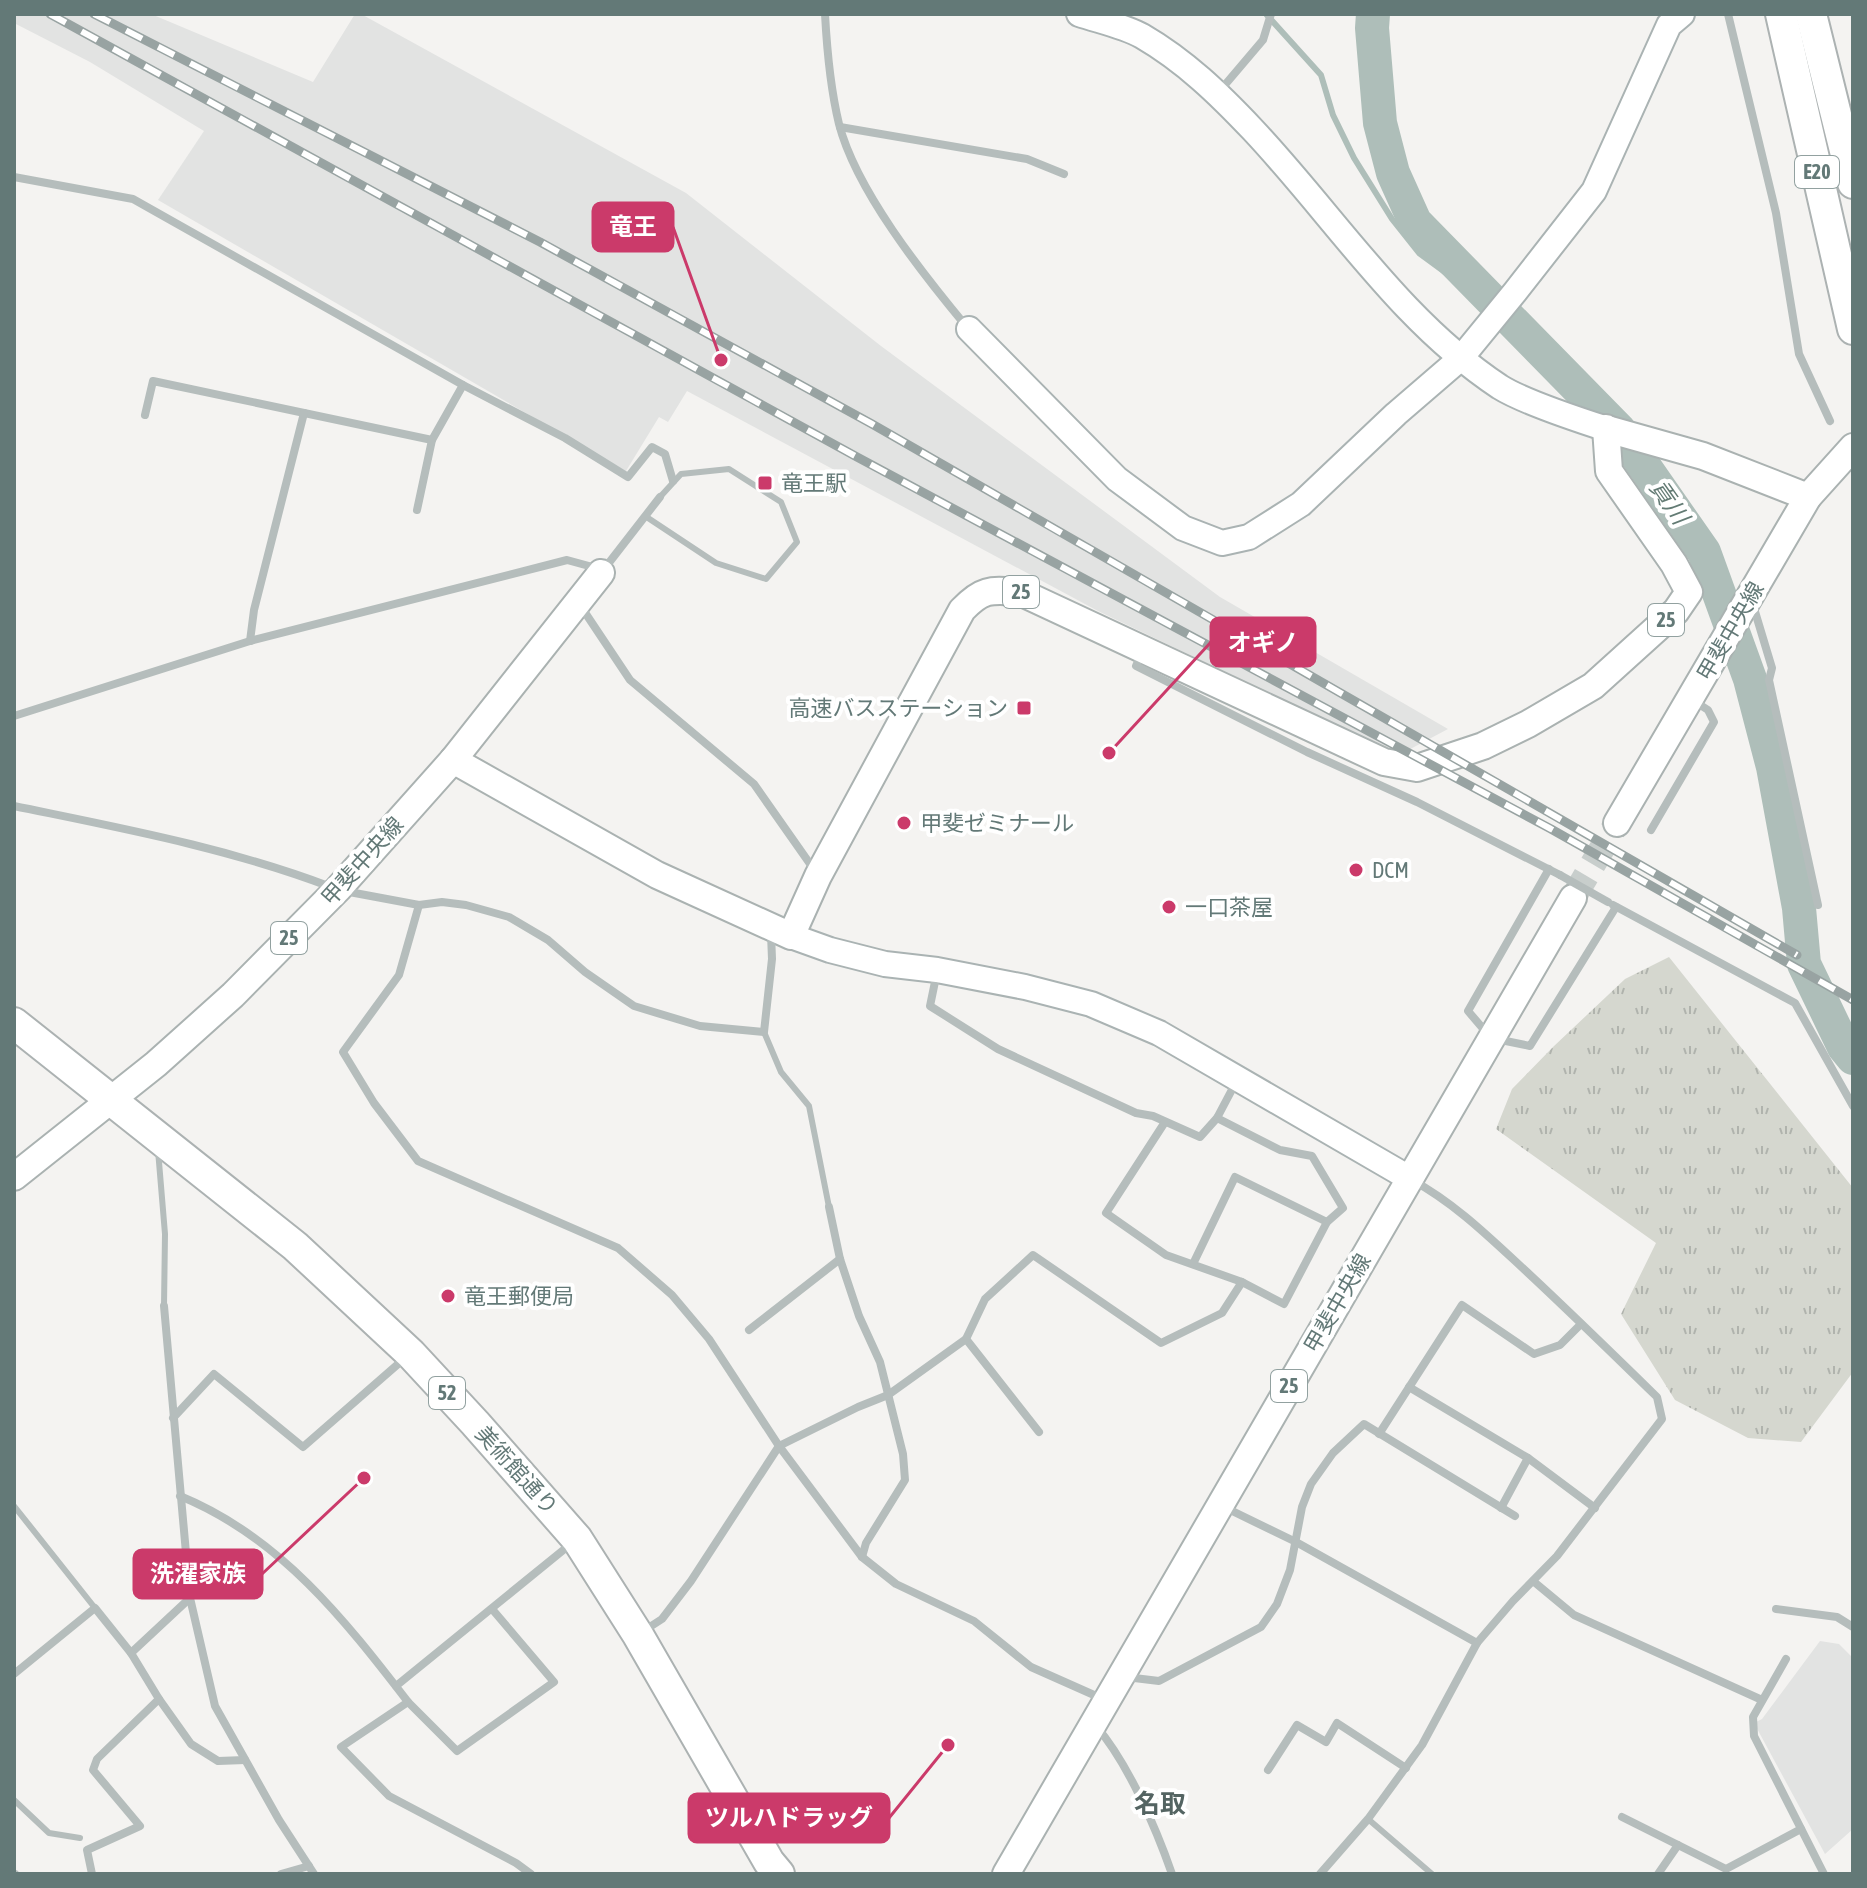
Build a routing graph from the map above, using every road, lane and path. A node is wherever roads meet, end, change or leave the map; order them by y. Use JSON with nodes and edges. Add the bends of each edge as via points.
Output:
{"nodes":[{"id":1,"x":825,"y":14,"type":"edge"},
{"id":2,"x":1079,"y":14,"type":"edge"},
{"id":3,"x":1271,"y":14,"type":"edge"},
{"id":4,"x":1682,"y":14,"type":"edge"},
{"id":5,"x":1728,"y":14,"type":"edge"},
{"id":6,"x":1781,"y":14,"type":"edge"},
{"id":7,"x":1811,"y":14,"type":"edge"},
{"id":8,"x":1217,"y":93,"type":"junction"},
{"id":9,"x":840,"y":127,"type":"junction"},
{"id":10,"x":1064,"y":174,"type":"dead end"},
{"id":11,"x":14,"y":177,"type":"edge"},
{"id":12,"x":1853,"y":183,"type":"edge"},
{"id":13,"x":969,"y":329,"type":"joint"},
{"id":14,"x":1853,"y":329,"type":"edge"},
{"id":15,"x":1461,"y":358,"type":"junction"},
{"id":16,"x":463,"y":385,"type":"junction"},
{"id":17,"x":304,"y":413,"type":"junction"},
{"id":18,"x":145,"y":415,"type":"dead end"},
{"id":19,"x":1830,"y":421,"type":"dead end"},
{"id":20,"x":1606,"y":429,"type":"junction"},
{"id":21,"x":432,"y":440,"type":"junction"},
{"id":22,"x":1853,"y":447,"type":"edge"},
{"id":23,"x":673,"y":481,"type":"junction"},
{"id":24,"x":660,"y":497,"type":"joint"},
{"id":25,"x":1808,"y":497,"type":"junction"},
{"id":26,"x":417,"y":510,"type":"dead end"},
{"id":27,"x":645,"y":516,"type":"junction"},
{"id":28,"x":601,"y":573,"type":"junction"},
{"id":29,"x":1750,"y":597,"type":"junction"},
{"id":30,"x":577,"y":601,"type":"junction"},
{"id":31,"x":250,"y":641,"type":"junction"},
{"id":32,"x":1143,"y":650,"type":"junction"},
{"id":33,"x":1692,"y":694,"type":"junction"},
{"id":34,"x":14,"y":716,"type":"edge"},
{"id":35,"x":453,"y":760,"type":"junction"},
{"id":36,"x":14,"y":806,"type":"edge"},
{"id":37,"x":1617,"y":823,"type":"tunnel mouth"},
{"id":38,"x":1651,"y":830,"type":"dead end"},
{"id":39,"x":1549,"y":869,"type":"junction"},
{"id":40,"x":818,"y":876,"type":"junction"},
{"id":41,"x":338,"y":889,"type":"junction"},
{"id":42,"x":1573,"y":898,"type":"tunnel mouth"},
{"id":43,"x":1612,"y":904,"type":"junction"},
{"id":44,"x":419,"y":905,"type":"junction"},
{"id":45,"x":1818,"y":905,"type":"dead end"},
{"id":46,"x":781,"y":933,"type":"junction"},
{"id":47,"x":937,"y":970,"type":"junction"},
{"id":48,"x":14,"y":1023,"type":"edge"},
{"id":49,"x":764,"y":1032,"type":"junction"},
{"id":50,"x":1491,"y":1038,"type":"junction"},
{"id":51,"x":1238,"y":1078,"type":"junction"},
{"id":52,"x":110,"y":1101,"type":"junction"},
{"id":53,"x":1853,"y":1106,"type":"edge"},
{"id":54,"x":1217,"y":1118,"type":"junction"},
{"id":55,"x":1165,"y":1122,"type":"junction"},
{"id":56,"x":156,"y":1137,"type":"junction"},
{"id":57,"x":14,"y":1177,"type":"edge"},
{"id":58,"x":1409,"y":1178,"type":"junction"},
{"id":59,"x":829,"y":1207,"type":"joint"},
{"id":60,"x":1327,"y":1222,"type":"junction"},
{"id":61,"x":840,"y":1259,"type":"junction"},
{"id":62,"x":1193,"y":1264,"type":"junction"},
{"id":63,"x":1242,"y":1282,"type":"junction"},
{"id":64,"x":164,"y":1306,"type":"joint"},
{"id":65,"x":1581,"y":1324,"type":"junction"},
{"id":66,"x":749,"y":1330,"type":"dead end"},
{"id":67,"x":966,"y":1339,"type":"junction"},
{"id":68,"x":411,"y":1354,"type":"junction"},
{"id":69,"x":1409,"y":1387,"type":"junction"},
{"id":70,"x":888,"y":1395,"type":"junction"},
{"id":71,"x":173,"y":1418,"type":"junction"},
{"id":72,"x":1039,"y":1432,"type":"dead end"},
{"id":73,"x":1379,"y":1434,"type":"junction"},
{"id":74,"x":779,"y":1446,"type":"junction"},
{"id":75,"x":1528,"y":1458,"type":"junction"},
{"id":76,"x":180,"y":1496,"type":"junction"},
{"id":77,"x":1220,"y":1505,"type":"junction"},
{"id":78,"x":14,"y":1506,"type":"edge"},
{"id":79,"x":1501,"y":1508,"type":"junction"},
{"id":80,"x":1595,"y":1508,"type":"junction"},
{"id":81,"x":1515,"y":1516,"type":"dead end"},
{"id":82,"x":577,"y":1539,"type":"junction"},
{"id":83,"x":1296,"y":1542,"type":"junction"},
{"id":84,"x":862,"y":1557,"type":"junction"},
{"id":85,"x":1533,"y":1581,"type":"junction"},
{"id":86,"x":190,"y":1598,"type":"junction"},
{"id":87,"x":95,"y":1608,"type":"junction"},
{"id":88,"x":492,"y":1609,"type":"junction"},
{"id":89,"x":1776,"y":1609,"type":"dead end"},
{"id":90,"x":1853,"y":1627,"type":"edge"},
{"id":91,"x":638,"y":1635,"type":"junction"},
{"id":92,"x":1477,"y":1643,"type":"junction"},
{"id":93,"x":131,"y":1653,"type":"junction"},
{"id":94,"x":1786,"y":1659,"type":"dead end"},
{"id":95,"x":14,"y":1674,"type":"edge"},
{"id":96,"x":1120,"y":1676,"type":"junction"},
{"id":97,"x":396,"y":1686,"type":"junction"},
{"id":98,"x":159,"y":1699,"type":"junction"},
{"id":99,"x":1762,"y":1700,"type":"junction"},
{"id":100,"x":408,"y":1702,"type":"junction"},
{"id":101,"x":1099,"y":1712,"type":"junction"},
{"id":102,"x":245,"y":1760,"type":"junction"},
{"id":103,"x":1406,"y":1768,"type":"junction"},
{"id":104,"x":1268,"y":1770,"type":"dead end"},
{"id":105,"x":14,"y":1800,"type":"edge"},
{"id":106,"x":1622,"y":1817,"type":"dead end"},
{"id":107,"x":1368,"y":1819,"type":"junction"},
{"id":108,"x":1801,"y":1829,"type":"junction"},
{"id":109,"x":80,"y":1838,"type":"dead end"},
{"id":110,"x":1678,"y":1845,"type":"junction"},
{"id":111,"x":312,"y":1870,"type":"edge"},
{"id":112,"x":92,"y":1874,"type":"edge"},
{"id":113,"x":281,"y":1874,"type":"edge"},
{"id":114,"x":531,"y":1874,"type":"edge"},
{"id":115,"x":779,"y":1874,"type":"edge"},
{"id":116,"x":1006,"y":1874,"type":"edge"},
{"id":117,"x":1172,"y":1874,"type":"edge"},
{"id":118,"x":1320,"y":1874,"type":"edge"},
{"id":119,"x":1432,"y":1874,"type":"edge"},
{"id":120,"x":1658,"y":1874,"type":"edge"},
{"id":121,"x":1824,"y":1874,"type":"edge"}],
"edges":[{"from":1,"to":9,"type":"street","via":[[828,67]]},
{"from":2,"to":8,"type":"street","via":[[1139,34]]},
{"from":3,"to":8,"type":"street","via":[[1263,40]]},
{"from":4,"to":15,"type":"street","via":[[1669,25],[1594,191]]},
{"from":5,"to":19,"type":"street","via":[[1776,213],[1799,354]]},
{"from":6,"to":14,"type":"highway","number":"E20"},
{"from":7,"to":12,"type":"highway","number":"E20"},
{"from":8,"to":15,"type":"street","via":[[1386,287]]},
{"from":9,"to":10,"type":"street","via":[[1027,159]]},
{"from":9,"to":13,"type":"street","via":[[862,181],[923,274]]},
{"from":11,"to":16,"type":"street","via":[[133,199]]},
{"from":13,"to":15,"type":"street","via":[[1117,479],[1183,528],[1222,543],[1249,537],[1301,504]]},
{"from":15,"to":20,"type":"street","via":[[1503,389]]},
{"from":16,"to":21,"type":"street"},
{"from":16,"to":23,"type":"street","via":[[628,477],[652,447],[665,454]]},
{"from":17,"to":18,"type":"street","via":[[153,381]]},
{"from":17,"to":21,"type":"street"},
{"from":17,"to":31,"type":"street"},
{"from":20,"to":25,"type":"main road","via":[[1703,456]]},
{"from":20,"to":32,"type":"main road","number":"25","via":[[1609,471],[1689,592],[1676,611],[1593,686],[1483,746],[1417,768],[1384,762]]},
{"from":21,"to":26,"type":"street"},
{"from":22,"to":25,"type":"main road","name":"甲斐中央線"},
{"from":23,"to":24,"type":"lane"},
{"from":23,"to":27,"type":"lane","via":[[681,474],[729,469],[781,502],[797,542],[766,579],[716,563]]},
{"from":24,"to":27,"type":"street"},
{"from":25,"to":29,"type":"main road","name":"甲斐中央線"},
{"from":27,"to":28,"type":"street"},
{"from":28,"to":30,"type":"main road","name":"甲斐中央線","number":"25"},
{"from":28,"to":31,"type":"street","via":[[567,560]]},
{"from":29,"to":33,"type":"main road","name":"甲斐中央線"},
{"from":29,"to":45,"type":"street","via":[[1772,668],[1769,680]]},
{"from":30,"to":35,"type":"main road","name":"甲斐中央線","number":"25"},
{"from":30,"to":40,"type":"street","via":[[630,680],[754,784]]},
{"from":31,"to":34,"type":"street"},
{"from":32,"to":39,"type":"street","via":[[1136,666]]},
{"from":32,"to":40,"type":"main road","number":"25","via":[[1020,592],[990,590],[977,595],[962,610]]},
{"from":33,"to":37,"type":"main road","name":"甲斐中央線"},
{"from":33,"to":38,"type":"street","via":[[1714,722]]},
{"from":35,"to":41,"type":"main road","name":"甲斐中央線","number":"25"},
{"from":35,"to":46,"type":"main road","via":[[657,875]]},
{"from":36,"to":41,"type":"street","via":[[281,868]]},
{"from":39,"to":43,"type":"street","bridge":true},
{"from":39,"to":50,"type":"street","via":[[1468,1011]]},
{"from":40,"to":46,"type":"main road","number":"25"},
{"from":41,"to":44,"type":"street"},
{"from":41,"to":52,"type":"main road","name":"甲斐中央線","number":"25","via":[[233,995]]},
{"from":42,"to":50,"type":"main road","name":"甲斐中央線","number":"25"},
{"from":43,"to":50,"type":"street","via":[[1530,1046]]},
{"from":43,"to":53,"type":"street","via":[[1795,1003]]},
{"from":44,"to":49,"type":"street","via":[[466,905],[509,917],[634,1006],[700,1026]]},
{"from":44,"to":74,"type":"street","via":[[399,975],[343,1052],[374,1103],[418,1161],[618,1248],[672,1295],[709,1339]]},
{"from":46,"to":47,"type":"street","via":[[885,964]]},
{"from":46,"to":49,"type":"street","via":[[772,959]]},
{"from":47,"to":51,"type":"street","via":[[1091,1004],[1159,1033]]},
{"from":47,"to":55,"type":"street","via":[[930,1006],[998,1049]]},
{"from":48,"to":52,"type":"highway","name":"美術館通り","number":"52"},
{"from":49,"to":59,"type":"lane","via":[[781,1072],[809,1106]]},
{"from":50,"to":58,"type":"main road","name":"甲斐中央線","number":"25"},
{"from":51,"to":54,"type":"street"},
{"from":51,"to":58,"type":"street"},
{"from":52,"to":56,"type":"highway","name":"美術館通り","number":"52"},
{"from":52,"to":57,"type":"main road","name":"甲斐中央線","number":"25"},
{"from":54,"to":55,"type":"street","via":[[1200,1137]]},
{"from":54,"to":60,"type":"street","via":[[1280,1150],[1312,1156],[1343,1208]]},
{"from":55,"to":62,"type":"street","via":[[1106,1213],[1166,1255]]},
{"from":56,"to":64,"type":"lane","via":[[165,1234]]},
{"from":56,"to":68,"type":"highway","name":"美術館通り","number":"52","via":[[295,1246]]},
{"from":58,"to":65,"type":"street","via":[[1475,1223]]},
{"from":58,"to":77,"type":"main road","name":"甲斐中央線","number":"25"},
{"from":59,"to":61,"type":"street"},
{"from":60,"to":62,"type":"street","via":[[1235,1177]]},
{"from":60,"to":63,"type":"street","via":[[1284,1304]]},
{"from":61,"to":66,"type":"street"},
{"from":61,"to":70,"type":"street"},
{"from":62,"to":63,"type":"street"},
{"from":63,"to":67,"type":"street","via":[[1222,1313],[1161,1343],[1033,1255],[985,1299]]},
{"from":64,"to":71,"type":"street"},
{"from":65,"to":69,"type":"street","via":[[1560,1345],[1534,1354],[1462,1305]]},
{"from":65,"to":80,"type":"street","via":[[1657,1397],[1662,1412],[1662,1419]]},
{"from":67,"to":70,"type":"street"},
{"from":67,"to":72,"type":"street"},
{"from":68,"to":71,"type":"street","via":[[303,1447],[214,1374]]},
{"from":68,"to":82,"type":"highway","name":"美術館通り","number":"52"},
{"from":69,"to":73,"type":"street"},
{"from":69,"to":75,"type":"street"},
{"from":70,"to":74,"type":"street"},
{"from":70,"to":84,"type":"street","via":[[905,1480]]},
{"from":71,"to":76,"type":"street"},
{"from":73,"to":79,"type":"street"},
{"from":73,"to":83,"type":"street","via":[[1364,1424],[1333,1453],[1311,1484]]},
{"from":74,"to":84,"type":"street"},
{"from":74,"to":91,"type":"street","via":[[691,1581],[662,1619]]},
{"from":75,"to":79,"type":"street"},
{"from":75,"to":80,"type":"street"},
{"from":76,"to":86,"type":"street"},
{"from":76,"to":97,"type":"street","via":[[244,1530],[306,1579],[350,1625]]},
{"from":77,"to":83,"type":"street"},
{"from":77,"to":96,"type":"main road","name":"甲斐中央線","number":"25"},
{"from":78,"to":87,"type":"lane"},
{"from":79,"to":81,"type":"street"},
{"from":80,"to":85,"type":"street"},
{"from":82,"to":88,"type":"street"},
{"from":82,"to":91,"type":"highway","name":"美術館通り","number":"52"},
{"from":83,"to":92,"type":"street"},
{"from":83,"to":96,"type":"street","via":[[1277,1604],[1261,1627],[1159,1681]]},
{"from":84,"to":101,"type":"street","via":[[896,1584],[974,1621]]},
{"from":85,"to":92,"type":"street"},
{"from":85,"to":99,"type":"street","via":[[1574,1615]]},
{"from":86,"to":93,"type":"street"},
{"from":86,"to":102,"type":"street","via":[[215,1706]]},
{"from":87,"to":93,"type":"street"},
{"from":87,"to":95,"type":"street"},
{"from":88,"to":97,"type":"street"},
{"from":88,"to":100,"type":"street","via":[[554,1682],[457,1751]]},
{"from":89,"to":90,"type":"street","via":[[1837,1617]]},
{"from":91,"to":115,"type":"highway","name":"美術館通り","number":"52"},
{"from":92,"to":103,"type":"street"},
{"from":93,"to":98,"type":"street"},
{"from":94,"to":99,"type":"street"},
{"from":96,"to":101,"type":"main road","name":"甲斐中央線","number":"25"},
{"from":97,"to":100,"type":"street"},
{"from":98,"to":102,"type":"street","via":[[191,1744],[218,1761]]},
{"from":98,"to":112,"type":"street","via":[[97,1759],[93,1770],[140,1826],[87,1850]]},
{"from":99,"to":108,"type":"street","via":[[1753,1717],[1754,1736]]},
{"from":100,"to":114,"type":"street","via":[[341,1747],[389,1796]]},
{"from":101,"to":116,"type":"main road","name":"甲斐中央線","number":"25"},
{"from":101,"to":117,"type":"street"},
{"from":102,"to":111,"type":"street"},
{"from":103,"to":104,"type":"street","via":[[1337,1723],[1326,1742],[1297,1725]]},
{"from":103,"to":107,"type":"street"},
{"from":105,"to":109,"type":"lane","via":[[49,1833]]},
{"from":106,"to":110,"type":"street"},
{"from":107,"to":118,"type":"street"},
{"from":107,"to":119,"type":"lane"},
{"from":108,"to":110,"type":"street","via":[[1726,1869]]},
{"from":108,"to":121,"type":"street"},
{"from":110,"to":120,"type":"street"},
{"from":111,"to":113,"type":"street"}]}
